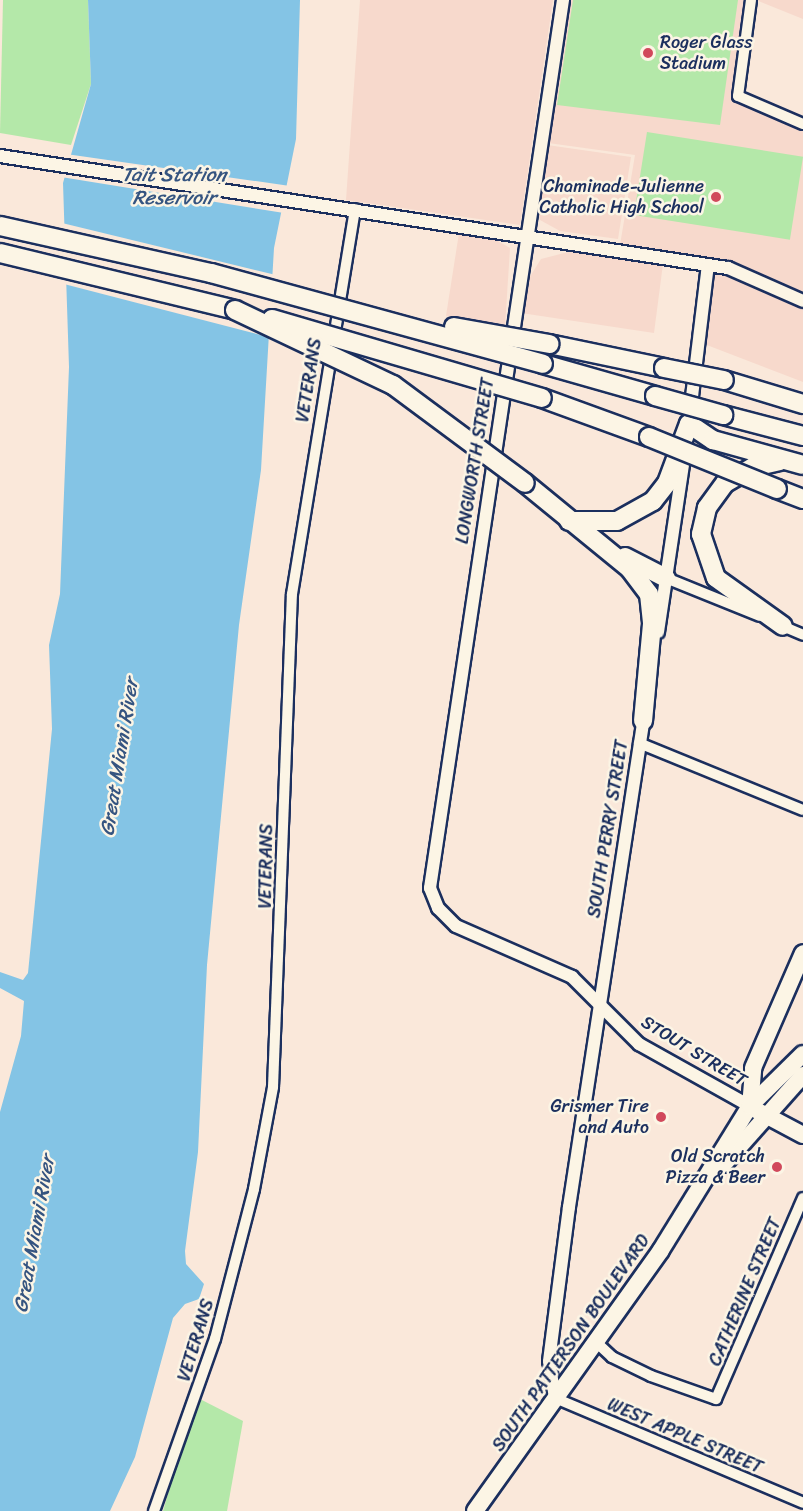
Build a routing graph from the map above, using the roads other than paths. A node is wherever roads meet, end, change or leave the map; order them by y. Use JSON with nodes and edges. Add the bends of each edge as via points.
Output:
{"nodes":[{"id":1,"x":563,"y":0,"type":"edge"},
{"id":2,"x":751,"y":0,"type":"edge"},
{"id":3,"x":803,"y":124,"type":"edge"},
{"id":4,"x":0,"y":156,"type":"edge"},
{"id":5,"x":355,"y":209,"type":"junction"},
{"id":6,"x":0,"y":226,"type":"edge"},
{"id":7,"x":526,"y":239,"type":"junction"},
{"id":8,"x":0,"y":253,"type":"edge"},
{"id":9,"x":708,"y":265,"type":"junction"},
{"id":10,"x":803,"y":301,"type":"edge"},
{"id":11,"x":235,"y":310,"type":"junction"},
{"id":12,"x":357,"y":311,"type":"junction"},
{"id":13,"x":803,"y":404,"type":"edge"},
{"id":14,"x":688,"y":424,"type":"junction"},
{"id":15,"x":803,"y":436,"type":"edge"},
{"id":16,"x":784,"y":460,"type":"junction"},
{"id":17,"x":803,"y":465,"type":"edge"},
{"id":18,"x":803,"y":499,"type":"edge"},
{"id":19,"x":569,"y":520,"type":"junction"},
{"id":20,"x":592,"y":538,"type":"junction"},
{"id":21,"x":666,"y":578,"type":"junction"},
{"id":22,"x":783,"y":626,"type":"junction"},
{"id":23,"x":803,"y":634,"type":"edge"},
{"id":24,"x":643,"y":721,"type":"junction"},
{"id":25,"x":639,"y":743,"type":"junction"},
{"id":26,"x":803,"y":810,"type":"edge"},
{"id":27,"x":450,"y":921,"type":"joint"},
{"id":28,"x":803,"y":952,"type":"edge"},
{"id":29,"x":601,"y":1002,"type":"junction"},
{"id":30,"x":803,"y":1054,"type":"edge"},
{"id":31,"x":803,"y":1075,"type":"edge"},
{"id":32,"x":750,"y":1106,"type":"junction"},
{"id":33,"x":765,"y":1116,"type":"junction"},
{"id":34,"x":803,"y":1135,"type":"edge"},
{"id":35,"x":696,"y":1197,"type":"junction"},
{"id":36,"x":803,"y":1198,"type":"edge"},
{"id":37,"x":596,"y":1342,"type":"junction"},
{"id":38,"x":555,"y":1398,"type":"junction"},
{"id":39,"x":803,"y":1503,"type":"edge"},
{"id":40,"x":154,"y":1511,"type":"edge"},
{"id":41,"x":475,"y":1511,"type":"edge"}],
"edges":[{"from":1,"to":7,"type":"street","name":"LONGWORTH STREET"},
{"from":2,"to":3,"type":"street","via":[[738,96]]},
{"from":4,"to":5,"type":"street"},
{"from":5,"to":7,"type":"street"},
{"from":5,"to":40,"type":"street","name":"VETERANS","via":[[291,594],[271,1094],[254,1189],[214,1339]]},
{"from":6,"to":12,"type":"highway","bridge":true},
{"from":7,"to":9,"type":"street"},
{"from":7,"to":27,"type":"street","name":"LONGWORTH STREET","via":[[429,878],[433,900]]},
{"from":8,"to":11,"type":"highway"},
{"from":9,"to":10,"type":"street","via":[[728,268]]},
{"from":9,"to":14,"type":"street","name":"SOUTH PERRY STREET"},
{"from":11,"to":18,"type":"highway","bridge":true,"via":[[369,344],[542,398]]},
{"from":11,"to":19,"type":"highway","bridge":true,"via":[[393,385]]},
{"from":12,"to":13,"type":"highway","bridge":true,"via":[[549,344],[724,380]]},
{"from":12,"to":15,"type":"highway","bridge":true},
{"from":14,"to":16,"type":"highway","via":[[713,440]]},
{"from":14,"to":19,"type":"highway","via":[[667,483],[653,501],[617,521]]},
{"from":14,"to":21,"type":"street","name":"SOUTH PERRY STREET"},
{"from":16,"to":17,"type":"highway"},
{"from":16,"to":22,"type":"highway","via":[[753,467],[725,483],[707,508],[701,534],[716,578]]},
{"from":19,"to":20,"type":"highway"},
{"from":20,"to":21,"type":"highway"},
{"from":20,"to":24,"type":"highway","via":[[630,569],[648,594],[652,624]]},
{"from":21,"to":22,"type":"street"},
{"from":21,"to":24,"type":"street","name":"SOUTH PERRY STREET"},
{"from":22,"to":23,"type":"street"},
{"from":24,"to":25,"type":"street","name":"SOUTH PERRY STREET"},
{"from":25,"to":26,"type":"street"},
{"from":25,"to":29,"type":"street","name":"SOUTH PERRY STREET"},
{"from":27,"to":29,"type":"street","name":"STOUT STREET","via":[[572,977]]},
{"from":28,"to":32,"type":"main road","via":[[753,1068]]},
{"from":29,"to":32,"type":"street","name":"STOUT STREET","via":[[639,1044]]},
{"from":29,"to":38,"type":"street","name":"SOUTH PERRY STREET","via":[[549,1360]]},
{"from":30,"to":32,"type":"main road","name":"SOUTH PATTERSON BOULEVARD"},
{"from":31,"to":33,"type":"main road","name":"SOUTH PATTERSON BOULEVARD"},
{"from":32,"to":33,"type":"main road","name":"STOUT STREET"},
{"from":32,"to":35,"type":"main road","name":"SOUTH PATTERSON BOULEVARD"},
{"from":33,"to":34,"type":"main road","name":"STOUT STREET"},
{"from":33,"to":35,"type":"main road","name":"SOUTH PATTERSON BOULEVARD"},
{"from":35,"to":37,"type":"main road","name":"SOUTH PATTERSON BOULEVARD"},
{"from":36,"to":37,"type":"street","name":"CATHERINE STREET","via":[[716,1400],[651,1376],[612,1357]]},
{"from":37,"to":38,"type":"main road","name":"SOUTH PATTERSON BOULEVARD"},
{"from":38,"to":39,"type":"street","name":"WEST APPLE STREET"},
{"from":38,"to":41,"type":"main road","name":"SOUTH PATTERSON BOULEVARD"}]}
